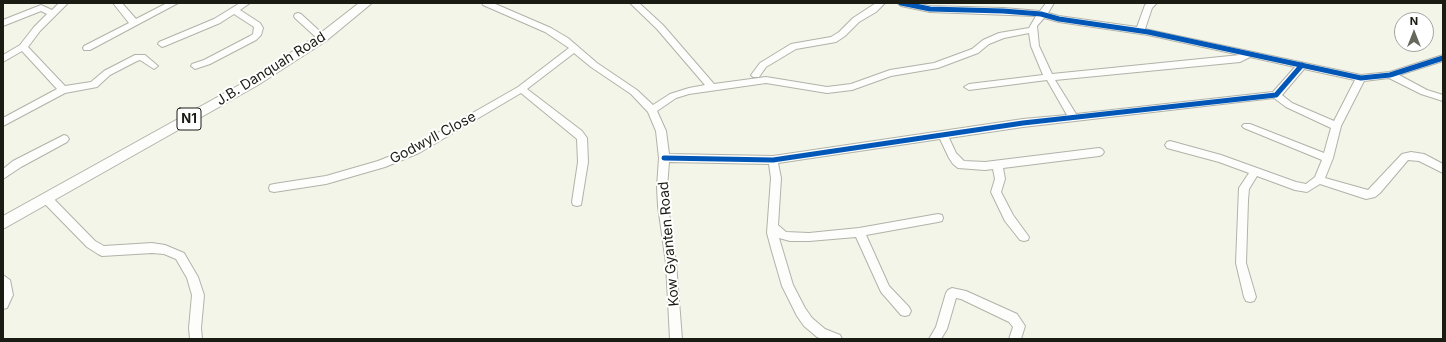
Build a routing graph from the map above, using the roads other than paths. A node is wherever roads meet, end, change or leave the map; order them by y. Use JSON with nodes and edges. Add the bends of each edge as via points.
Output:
{"nodes":[{"id":1,"x":64,"y":3,"type":"edge"},
{"id":2,"x":117,"y":3,"type":"edge"},
{"id":3,"x":174,"y":3,"type":"edge"},
{"id":4,"x":246,"y":3,"type":"edge"},
{"id":5,"x":366,"y":3,"type":"edge"},
{"id":6,"x":486,"y":3,"type":"edge"},
{"id":7,"x":881,"y":3,"type":"edge"},
{"id":8,"x":901,"y":3,"type":"edge"},
{"id":9,"x":1050,"y":3,"type":"edge"},
{"id":10,"x":1153,"y":3,"type":"edge"},
{"id":11,"x":638,"y":4,"type":"edge"},
{"id":12,"x":235,"y":11,"type":"junction"},
{"id":13,"x":53,"y":14,"type":"junction"},
{"id":14,"x":1042,"y":14,"type":"junction"},
{"id":15,"x":298,"y":16,"type":"dead end"},
{"id":16,"x":3,"y":23,"type":"edge"},
{"id":17,"x":134,"y":23,"type":"junction"},
{"id":18,"x":1032,"y":30,"type":"junction"},
{"id":19,"x":1140,"y":31,"type":"junction"},
{"id":20,"x":322,"y":38,"type":"junction"},
{"id":21,"x":162,"y":44,"type":"dead end"},
{"id":22,"x":23,"y":47,"type":"junction"},
{"id":23,"x":87,"y":48,"type":"dead end"},
{"id":24,"x":575,"y":48,"type":"junction"},
{"id":25,"x":1249,"y":54,"type":"junction"},
{"id":26,"x":1443,"y":58,"type":"edge"},
{"id":27,"x":3,"y":59,"type":"edge"},
{"id":28,"x":1302,"y":65,"type":"junction"},
{"id":29,"x":154,"y":66,"type":"dead end"},
{"id":30,"x":195,"y":66,"type":"dead end"},
{"id":31,"x":756,"y":75,"type":"dead end"},
{"id":32,"x":1390,"y":75,"type":"junction"},
{"id":33,"x":1049,"y":78,"type":"junction"},
{"id":34,"x":1361,"y":78,"type":"junction"},
{"id":35,"x":969,"y":87,"type":"dead end"},
{"id":36,"x":712,"y":88,"type":"junction"},
{"id":37,"x":520,"y":89,"type":"junction"},
{"id":38,"x":63,"y":90,"type":"junction"},
{"id":39,"x":1276,"y":95,"type":"junction"},
{"id":40,"x":1443,"y":98,"type":"edge"},
{"id":41,"x":652,"y":110,"type":"junction"},
{"id":42,"x":1073,"y":117,"type":"junction"},
{"id":43,"x":3,"y":122,"type":"edge"},
{"id":44,"x":1247,"y":126,"type":"dead end"},
{"id":45,"x":1336,"y":126,"type":"junction"},
{"id":46,"x":943,"y":134,"type":"junction"},
{"id":47,"x":64,"y":139,"type":"dead end"},
{"id":48,"x":1170,"y":145,"type":"dead end"},
{"id":49,"x":1099,"y":152,"type":"dead end"},
{"id":50,"x":664,"y":158,"type":"junction"},
{"id":51,"x":1328,"y":158,"type":"junction"},
{"id":52,"x":773,"y":160,"type":"junction"},
{"id":53,"x":997,"y":165,"type":"junction"},
{"id":54,"x":1443,"y":169,"type":"edge"},
{"id":55,"x":1255,"y":172,"type":"junction"},
{"id":56,"x":3,"y":175,"type":"edge"},
{"id":57,"x":1319,"y":180,"type":"junction"},
{"id":58,"x":274,"y":188,"type":"dead end"},
{"id":59,"x":47,"y":199,"type":"junction"},
{"id":60,"x":577,"y":202,"type":"dead end"},
{"id":61,"x":938,"y":218,"type":"dead end"},
{"id":62,"x":3,"y":223,"type":"edge"},
{"id":63,"x":772,"y":226,"type":"junction"},
{"id":64,"x":859,"y":232,"type":"junction"},
{"id":65,"x":1024,"y":237,"type":"dead end"},
{"id":66,"x":3,"y":280,"type":"edge"},
{"id":67,"x":1250,"y":297,"type":"dead end"},
{"id":68,"x":3,"y":304,"type":"edge"},
{"id":69,"x":905,"y":311,"type":"dead end"},
{"id":70,"x":196,"y":339,"type":"edge"},
{"id":71,"x":676,"y":339,"type":"edge"},
{"id":72,"x":836,"y":339,"type":"edge"},
{"id":73,"x":935,"y":339,"type":"edge"},
{"id":74,"x":1015,"y":339,"type":"edge"}],
"edges":[{"from":1,"to":13,"type":"street"},
{"from":2,"to":17,"type":"street"},
{"from":3,"to":17,"type":"street"},
{"from":4,"to":12,"type":"street"},
{"from":5,"to":20,"type":"highway","name":"J.B. Danquah Road","number":"N1"},
{"from":6,"to":24,"type":"street","name":"Kow Gyanten Road","via":[[548,30]]},
{"from":7,"to":31,"type":"street","via":[[833,40],[794,46],[763,65]]},
{"from":8,"to":14,"type":"street","via":[[930,9]]},
{"from":9,"to":14,"type":"street"},
{"from":10,"to":19,"type":"street","via":[[1148,7]]},
{"from":11,"to":36,"type":"street"},
{"from":12,"to":21,"type":"street"},
{"from":12,"to":30,"type":"street","via":[[257,25],[259,28],[256,35]]},
{"from":13,"to":16,"type":"street","via":[[41,8]]},
{"from":13,"to":22,"type":"street"},
{"from":14,"to":18,"type":"street"},
{"from":14,"to":19,"type":"street","via":[[1059,19]]},
{"from":15,"to":20,"type":"street"},
{"from":17,"to":23,"type":"street"},
{"from":18,"to":33,"type":"street","via":[[1035,46]]},
{"from":18,"to":36,"type":"street","via":[[1002,36],[935,66],[890,73],[852,87],[827,90],[766,80]]},
{"from":19,"to":25,"type":"street"},
{"from":20,"to":59,"type":"highway","name":"J.B. Danquah Road","number":"N1","via":[[254,82]]},
{"from":22,"to":27,"type":"street"},
{"from":22,"to":38,"type":"street"},
{"from":24,"to":37,"type":"street","name":"Godwyll Close"},
{"from":24,"to":41,"type":"street","name":"Kow Gyanten Road","via":[[594,65],[634,92]]},
{"from":25,"to":28,"type":"street"},
{"from":25,"to":33,"type":"street","via":[[1240,59]]},
{"from":26,"to":32,"type":"street"},
{"from":28,"to":34,"type":"street"},
{"from":28,"to":39,"type":"street"},
{"from":29,"to":38,"type":"street","via":[[142,57],[135,58],[107,74],[94,85]]},
{"from":32,"to":34,"type":"street"},
{"from":32,"to":40,"type":"street","via":[[1424,92]]},
{"from":33,"to":35,"type":"street"},
{"from":33,"to":42,"type":"street"},
{"from":34,"to":45,"type":"street"},
{"from":36,"to":41,"type":"street","via":[[673,96]]},
{"from":37,"to":58,"type":"street","name":"Godwyll Close","via":[[416,150],[381,164],[326,180]]},
{"from":37,"to":60,"type":"street","via":[[582,138],[583,162]]},
{"from":38,"to":43,"type":"street"},
{"from":39,"to":42,"type":"street"},
{"from":39,"to":45,"type":"street","via":[[1289,105]]},
{"from":41,"to":50,"type":"street","name":"Kow Gyanten Road","via":[[661,131]]},
{"from":42,"to":46,"type":"street"},
{"from":44,"to":51,"type":"street"},
{"from":45,"to":51,"type":"street"},
{"from":46,"to":52,"type":"street"},
{"from":46,"to":53,"type":"street","via":[[952,156],[962,165]]},
{"from":47,"to":56,"type":"street","via":[[17,164]]},
{"from":48,"to":55,"type":"street","via":[[1221,159]]},
{"from":49,"to":53,"type":"street"},
{"from":50,"to":52,"type":"street"},
{"from":50,"to":71,"type":"street","name":"Kow Gyanten Road","via":[[663,206],[671,263]]},
{"from":51,"to":57,"type":"street"},
{"from":52,"to":63,"type":"street","via":[[776,178]]},
{"from":53,"to":65,"type":"street","via":[[1000,180],[996,192],[1009,218]]},
{"from":54,"to":57,"type":"street","via":[[1421,157],[1405,157],[1376,190],[1366,195]]},
{"from":55,"to":57,"type":"street","via":[[1307,188]]},
{"from":55,"to":67,"type":"street","via":[[1244,188],[1242,234],[1241,263]]},
{"from":59,"to":62,"type":"highway","name":"J.B. Danquah Road","number":"N1"},
{"from":59,"to":70,"type":"street","via":[[91,244],[102,251],[152,248],[180,256],[192,277],[198,295]]},
{"from":61,"to":64,"type":"street"},
{"from":63,"to":64,"type":"street","via":[[783,236],[790,237]]},
{"from":63,"to":72,"type":"street","via":[[788,286],[801,312],[821,333]]},
{"from":64,"to":69,"type":"street","via":[[885,289]]},
{"from":66,"to":68,"type":"street","via":[[7,295]]},
{"from":73,"to":74,"type":"street","via":[[941,329],[952,293],[962,294],[1013,318],[1019,326]]}]}
